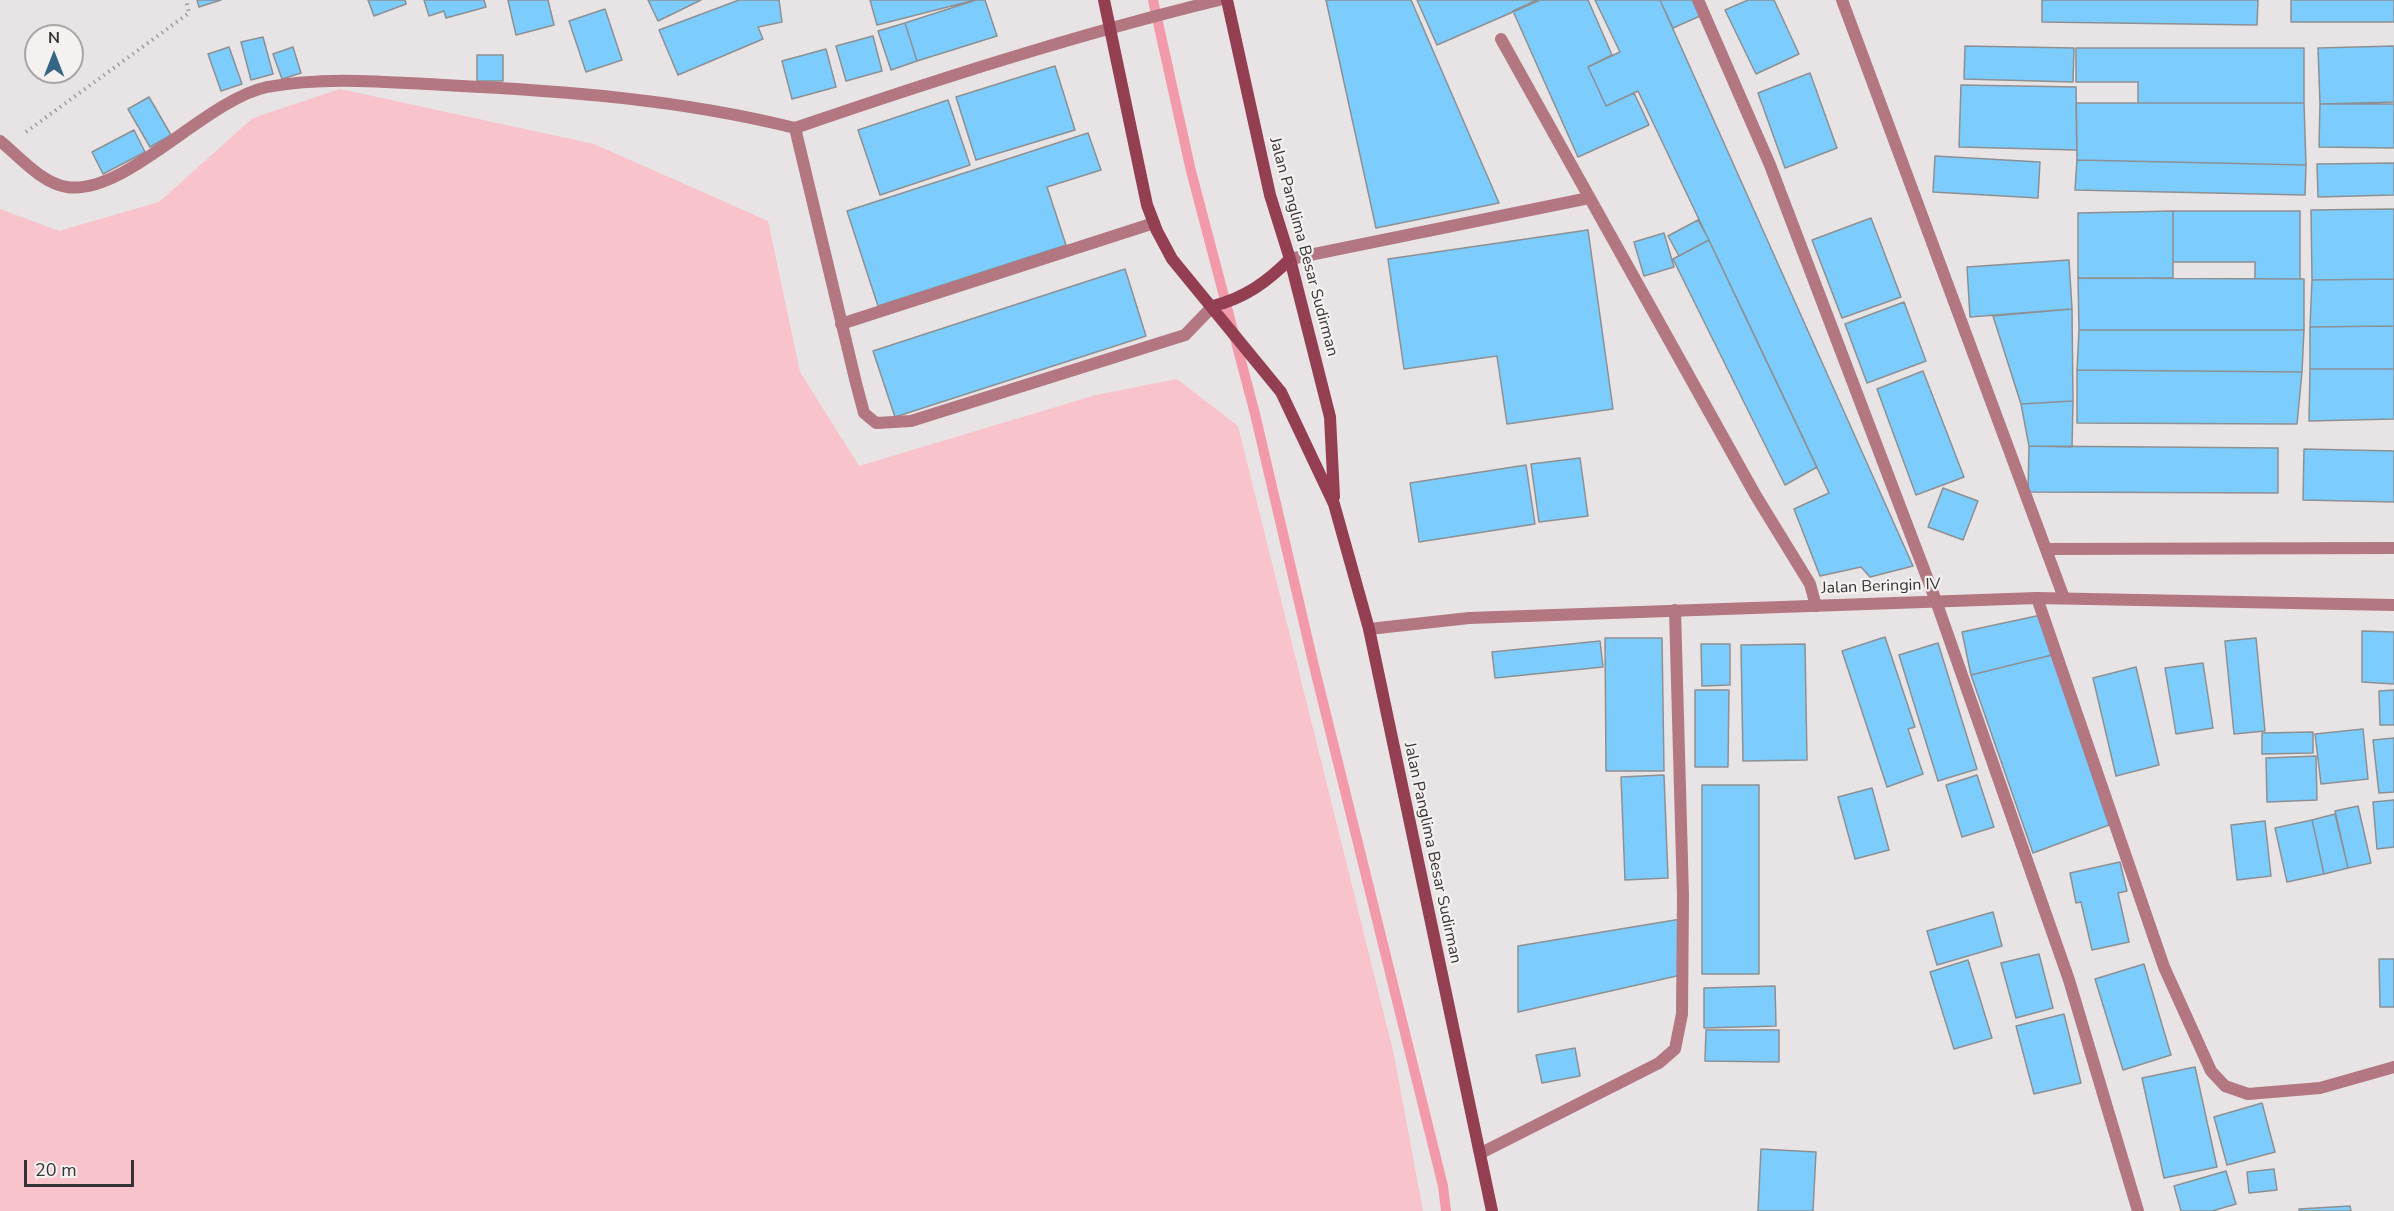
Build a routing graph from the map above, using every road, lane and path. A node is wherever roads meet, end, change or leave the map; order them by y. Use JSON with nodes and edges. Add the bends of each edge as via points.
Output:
{"nodes":[{"id":1,"x":186,"y":0,"type":"edge"},
{"id":2,"x":1104,"y":0,"type":"edge"},
{"id":3,"x":1220,"y":0,"type":"edge"},
{"id":4,"x":1227,"y":0,"type":"edge"},
{"id":5,"x":1698,"y":0,"type":"edge"},
{"id":6,"x":1842,"y":0,"type":"edge"},
{"id":7,"x":1111,"y":27,"type":"junction"},
{"id":8,"x":1501,"y":39,"type":"dead end"},
{"id":9,"x":795,"y":128,"type":"junction"},
{"id":10,"x":3,"y":144,"type":"edge"},
{"id":11,"x":1589,"y":198,"type":"junction"},
{"id":12,"x":1154,"y":224,"type":"junction"},
{"id":13,"x":1290,"y":259,"type":"junction"},
{"id":14,"x":1213,"y":306,"type":"junction"},
{"id":15,"x":841,"y":324,"type":"junction"},
{"id":16,"x":1334,"y":504,"type":"junction"},
{"id":17,"x":2394,"y":548,"type":"edge"},
{"id":18,"x":2046,"y":549,"type":"junction"},
{"id":19,"x":2037,"y":598,"type":"junction"},
{"id":20,"x":2064,"y":598,"type":"junction"},
{"id":21,"x":1936,"y":601,"type":"junction"},
{"id":22,"x":2394,"y":605,"type":"edge"},
{"id":23,"x":1816,"y":606,"type":"junction"},
{"id":24,"x":1675,"y":610,"type":"junction"},
{"id":25,"x":1369,"y":629,"type":"junction"},
{"id":26,"x":2394,"y":1067,"type":"edge"},
{"id":27,"x":1481,"y":1153,"type":"junction"},
{"id":28,"x":1492,"y":1211,"type":"edge"},
{"id":29,"x":2138,"y":1211,"type":"edge"}],
"edges":[{"from":1,"to":10,"type":"path","via":[[189,13]]},
{"from":2,"to":7,"type":"main road","name":"Jalan Panglima Besar Sudirman"},
{"from":3,"to":7,"type":"street"},
{"from":4,"to":13,"type":"main road","name":"Jalan Panglima Besar Sudirman","via":[[1270,195]]},
{"from":5,"to":21,"type":"street","via":[[1770,165]]},
{"from":6,"to":18,"type":"street"},
{"from":7,"to":9,"type":"street","via":[[948,75]]},
{"from":7,"to":12,"type":"main road","name":"Jalan Panglima Besar Sudirman"},
{"from":8,"to":11,"type":"street"},
{"from":9,"to":10,"type":"street","via":[[684,104],[565,91],[354,81],[247,92],[126,171],[91,185],[67,187],[43,177]]},
{"from":9,"to":15,"type":"street"},
{"from":11,"to":13,"type":"street"},
{"from":11,"to":23,"type":"street","via":[[1750,486],[1810,584]]},
{"from":12,"to":14,"type":"main road","name":"Jalan Panglima Besar Sudirman","via":[[1172,259]]},
{"from":12,"to":15,"type":"street"},
{"from":13,"to":14,"type":"main road","via":[[1267,282],[1238,300]]},
{"from":13,"to":16,"type":"main road","name":"Jalan Panglima Besar Sudirman","via":[[1330,417]]},
{"from":14,"to":15,"type":"street","via":[[1185,335],[911,422],[891,423],[876,423],[864,413]]},
{"from":14,"to":16,"type":"main road","name":"Jalan Panglima Besar Sudirman","via":[[1247,354],[1281,392]]},
{"from":16,"to":25,"type":"main road","name":"Jalan Panglima Besar Sudirman"},
{"from":17,"to":18,"type":"street"},
{"from":18,"to":20,"type":"street"},
{"from":19,"to":20,"type":"street","name":"Jalan Beringin IV"},
{"from":19,"to":21,"type":"street","name":"Jalan Beringin IV"},
{"from":19,"to":26,"type":"street","via":[[2164,967],[2211,1071],[2225,1086],[2248,1094],[2320,1088]]},
{"from":20,"to":22,"type":"street","name":"Jalan Beringin IV"},
{"from":21,"to":23,"type":"street","name":"Jalan Beringin IV"},
{"from":21,"to":29,"type":"street","via":[[2069,980]]},
{"from":23,"to":24,"type":"street","name":"Jalan Beringin IV"},
{"from":24,"to":25,"type":"street","name":"Jalan Beringin IV","via":[[1469,618]]},
{"from":24,"to":27,"type":"street","via":[[1683,896],[1682,1014],[1675,1049],[1659,1063]]},
{"from":25,"to":27,"type":"main road","name":"Jalan Panglima Besar Sudirman"},
{"from":27,"to":28,"type":"main road","name":"Jalan Panglima Besar Sudirman"}]}
